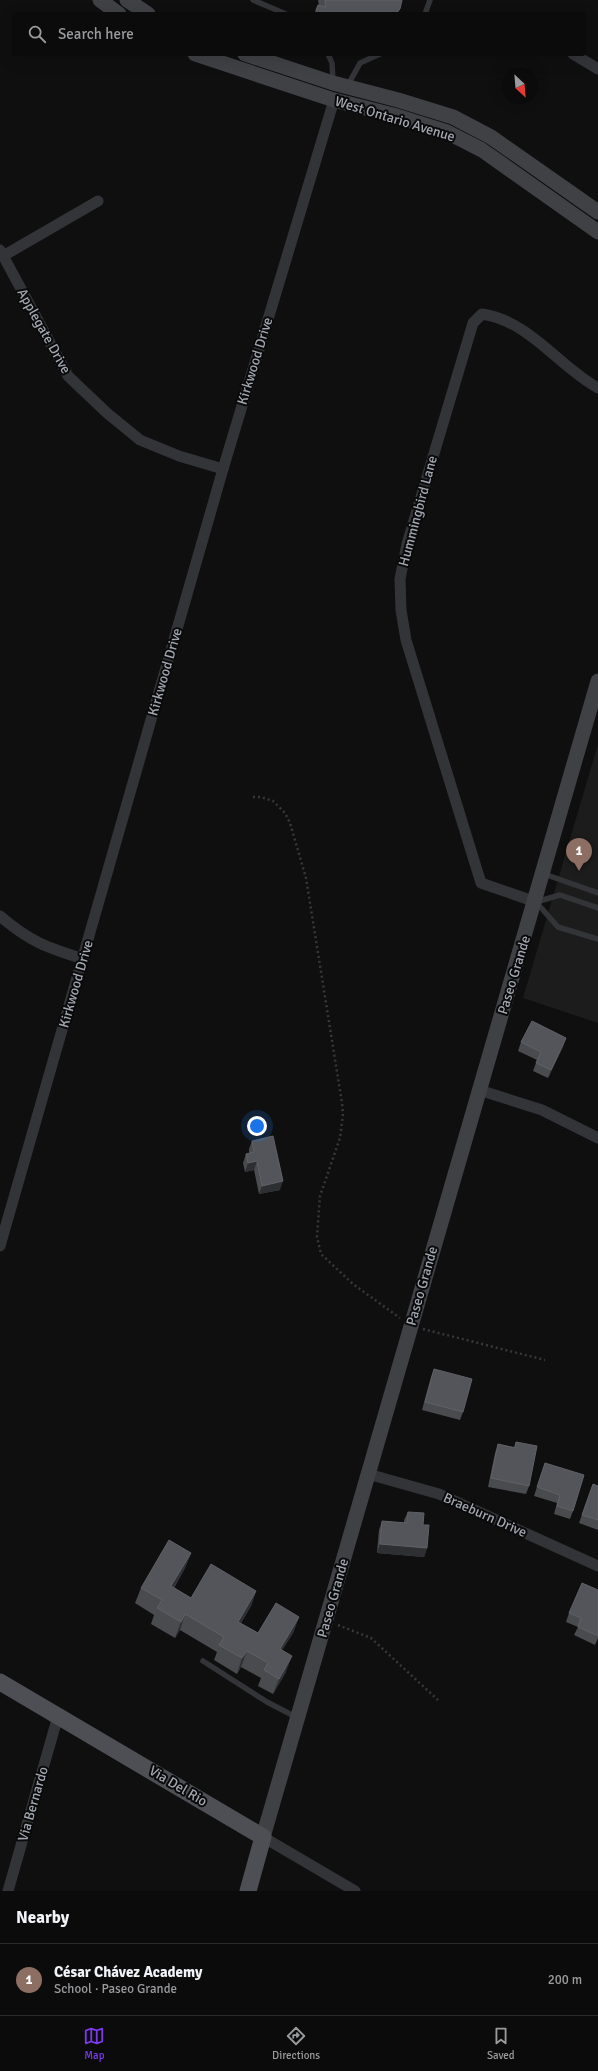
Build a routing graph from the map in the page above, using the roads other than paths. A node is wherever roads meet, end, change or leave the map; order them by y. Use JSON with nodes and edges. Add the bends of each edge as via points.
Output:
{"nodes":[{"id":1,"x":100,"y":0,"type":"edge"},
{"id":2,"x":127,"y":0,"type":"edge"},
{"id":3,"x":253,"y":0,"type":"edge"},
{"id":4,"x":430,"y":0,"type":"edge"},
{"id":5,"x":116,"y":12,"type":"edge"},
{"id":6,"x":145,"y":12,"type":"edge"},
{"id":7,"x":282,"y":12,"type":"edge"},
{"id":8,"x":426,"y":12,"type":"edge"},
{"id":9,"x":202,"y":56,"type":"edge"},
{"id":10,"x":250,"y":56,"type":"edge"},
{"id":11,"x":329,"y":56,"type":"edge"},
{"id":12,"x":376,"y":56,"type":"edge"},
{"id":13,"x":576,"y":56,"type":"edge"},
{"id":14,"x":598,"y":69,"type":"edge"},
{"id":15,"x":339,"y":91,"type":"junction"},
{"id":16,"x":98,"y":201,"type":"dead end"},
{"id":17,"x":598,"y":212,"type":"edge"},
{"id":18,"x":598,"y":232,"type":"edge"},
{"id":19,"x":2,"y":253,"type":"edge"},
{"id":20,"x":598,"y":388,"type":"edge"},
{"id":21,"x":223,"y":469,"type":"junction"},
{"id":22,"x":598,"y":681,"type":"edge"},
{"id":23,"x":544,"y":874,"type":"junction"},
{"id":24,"x":598,"y":893,"type":"edge"},
{"id":25,"x":536,"y":902,"type":"junction"},
{"id":26,"x":598,"y":908,"type":"edge"},
{"id":27,"x":0,"y":916,"type":"edge"},
{"id":28,"x":598,"y":939,"type":"edge"},
{"id":29,"x":84,"y":959,"type":"junction"},
{"id":30,"x":479,"y":1090,"type":"junction"},
{"id":31,"x":598,"y":1138,"type":"edge"},
{"id":32,"x":0,"y":1246,"type":"edge"},
{"id":33,"x":368,"y":1474,"type":"junction"},
{"id":34,"x":598,"y":1566,"type":"edge"},
{"id":35,"x":203,"y":1661,"type":"dead end"},
{"id":36,"x":0,"y":1682,"type":"edge"},
{"id":37,"x":58,"y":1716,"type":"junction"},
{"id":38,"x":298,"y":1718,"type":"junction"},
{"id":39,"x":263,"y":1837,"type":"junction"},
{"id":40,"x":8,"y":1891,"type":"edge"},
{"id":41,"x":248,"y":1891,"type":"edge"},
{"id":42,"x":355,"y":1891,"type":"edge"}],
"edges":[{"from":1,"to":5,"type":"main road"},
{"from":2,"to":6,"type":"main road"},
{"from":3,"to":7,"type":"lane"},
{"from":4,"to":8,"type":"lane"},
{"from":9,"to":15,"type":"main road","name":"West Ontario Avenue"},
{"from":10,"to":15,"type":"main road","name":"West Ontario Avenue"},
{"from":11,"to":15,"type":"lane"},
{"from":12,"to":15,"type":"lane","via":[[360,63]]},
{"from":13,"to":14,"type":"street"},
{"from":15,"to":17,"type":"main road","name":"West Ontario Avenue","via":[[453,117],[491,136]]},
{"from":15,"to":18,"type":"main road","name":"West Ontario Avenue","via":[[393,115],[447,132],[482,150]]},
{"from":15,"to":21,"type":"street","name":"Kirkwood Drive"},
{"from":16,"to":19,"type":"street"},
{"from":19,"to":21,"type":"street","name":"Applegate Drive","via":[[68,376],[140,440],[178,456]]},
{"from":20,"to":25,"type":"street","name":"Hummingbird Lane","via":[[542,343],[496,316],[482,314],[473,323],[407,544],[400,579],[401,610],[406,640],[481,883]]},
{"from":21,"to":29,"type":"street","name":"Kirkwood Drive"},
{"from":22,"to":23,"type":"main road","name":"Paseo Grande"},
{"from":23,"to":24,"type":"lane"},
{"from":23,"to":25,"type":"main road","name":"Paseo Grande"},
{"from":25,"to":26,"type":"lane","via":[[560,895]]},
{"from":25,"to":28,"type":"lane","via":[[558,927]]},
{"from":25,"to":30,"type":"main road","name":"Paseo Grande"},
{"from":27,"to":29,"type":"street","via":[[18,931],[44,946]]},
{"from":29,"to":32,"type":"street","name":"Kirkwood Drive"},
{"from":30,"to":31,"type":"street","via":[[542,1110]]},
{"from":30,"to":33,"type":"main road","name":"Paseo Grande"},
{"from":33,"to":34,"type":"street","name":"Braeburn Drive","via":[[439,1494]]},
{"from":33,"to":38,"type":"main road","name":"Paseo Grande"},
{"from":35,"to":38,"type":"lane","via":[[267,1702]]},
{"from":36,"to":37,"type":"main road","name":"Via Del Rio"},
{"from":37,"to":39,"type":"main road","name":"Via Del Rio"},
{"from":37,"to":40,"type":"street","name":"Via Bernardo"},
{"from":38,"to":39,"type":"main road","name":"Paseo Grande"},
{"from":39,"to":41,"type":"main road","name":"Paseo Grande"},
{"from":39,"to":42,"type":"street","name":"Via Del Rio"}]}
